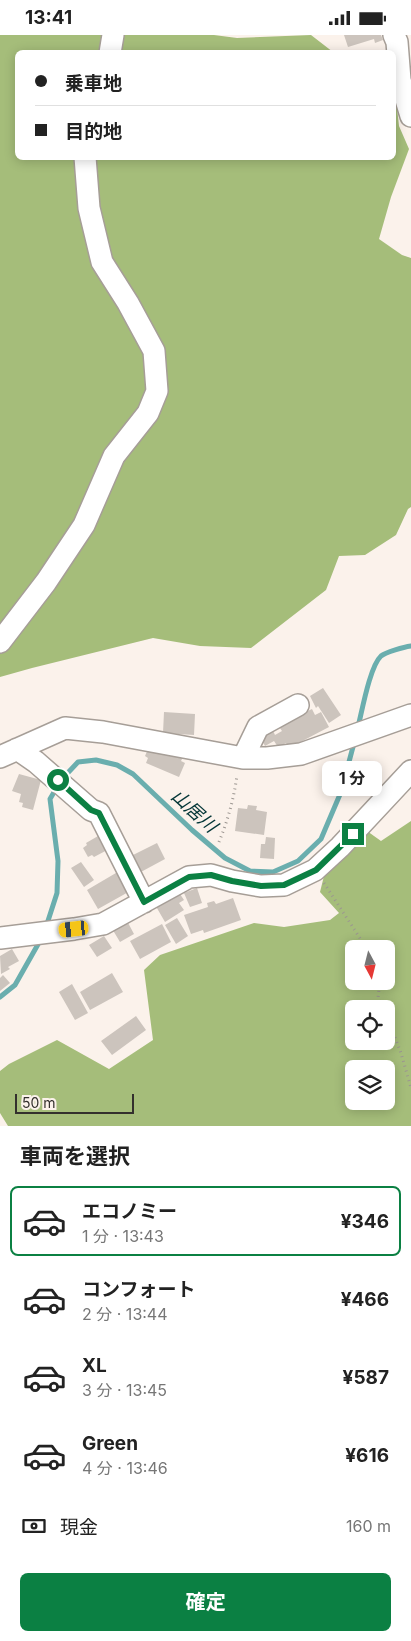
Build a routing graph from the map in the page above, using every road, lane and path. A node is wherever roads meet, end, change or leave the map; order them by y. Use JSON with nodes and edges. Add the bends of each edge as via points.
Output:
{"nodes":[{"id":1,"x":113,"y":35,"type":"edge"},
{"id":2,"x":394,"y":35,"type":"edge"},
{"id":3,"x":110,"y":50,"type":"edge"},
{"id":4,"x":411,"y":116,"type":"edge"},
{"id":5,"x":85,"y":160,"type":"edge"},
{"id":6,"x":0,"y":642,"type":"edge"},
{"id":7,"x":298,"y":705,"type":"dead end"},
{"id":8,"x":411,"y":715,"type":"edge"},
{"id":9,"x":8,"y":753,"type":"edge"},
{"id":10,"x":242,"y":758,"type":"junction"},
{"id":11,"x":411,"y":771,"type":"edge"},
{"id":12,"x":219,"y":842,"type":"dead end"},
{"id":13,"x":316,"y":870,"type":"junction"},
{"id":14,"x":144,"y":902,"type":"junction"},
{"id":15,"x":0,"y":938,"type":"edge"},
{"id":16,"x":361,"y":940,"type":"edge"},
{"id":17,"x":395,"y":1037,"type":"edge"},
{"id":18,"x":411,"y":1089,"type":"edge"}],
"edges":[{"from":1,"to":3,"type":"street"},
{"from":2,"to":4,"type":"street","via":[[400,80]]},
{"from":5,"to":6,"type":"street","via":[[89,209],[102,262],[154,351],[157,391],[148,413],[114,456],[84,525]]},
{"from":7,"to":10,"type":"street","via":[[258,727]]},
{"from":8,"to":10,"type":"street","via":[[301,754]]},
{"from":9,"to":10,"type":"street","via":[[65,728],[103,731]]},
{"from":9,"to":14,"type":"street","via":[[36,761],[91,810],[99,813]]},
{"from":10,"to":12,"type":"path","via":[[227,824]]},
{"from":11,"to":13,"type":"street"},
{"from":13,"to":14,"type":"street","via":[[284,885],[261,886],[211,875],[189,877]]},
{"from":13,"to":16,"type":"path"},
{"from":14,"to":15,"type":"street","via":[[103,923]]},
{"from":17,"to":18,"type":"path"}]}
